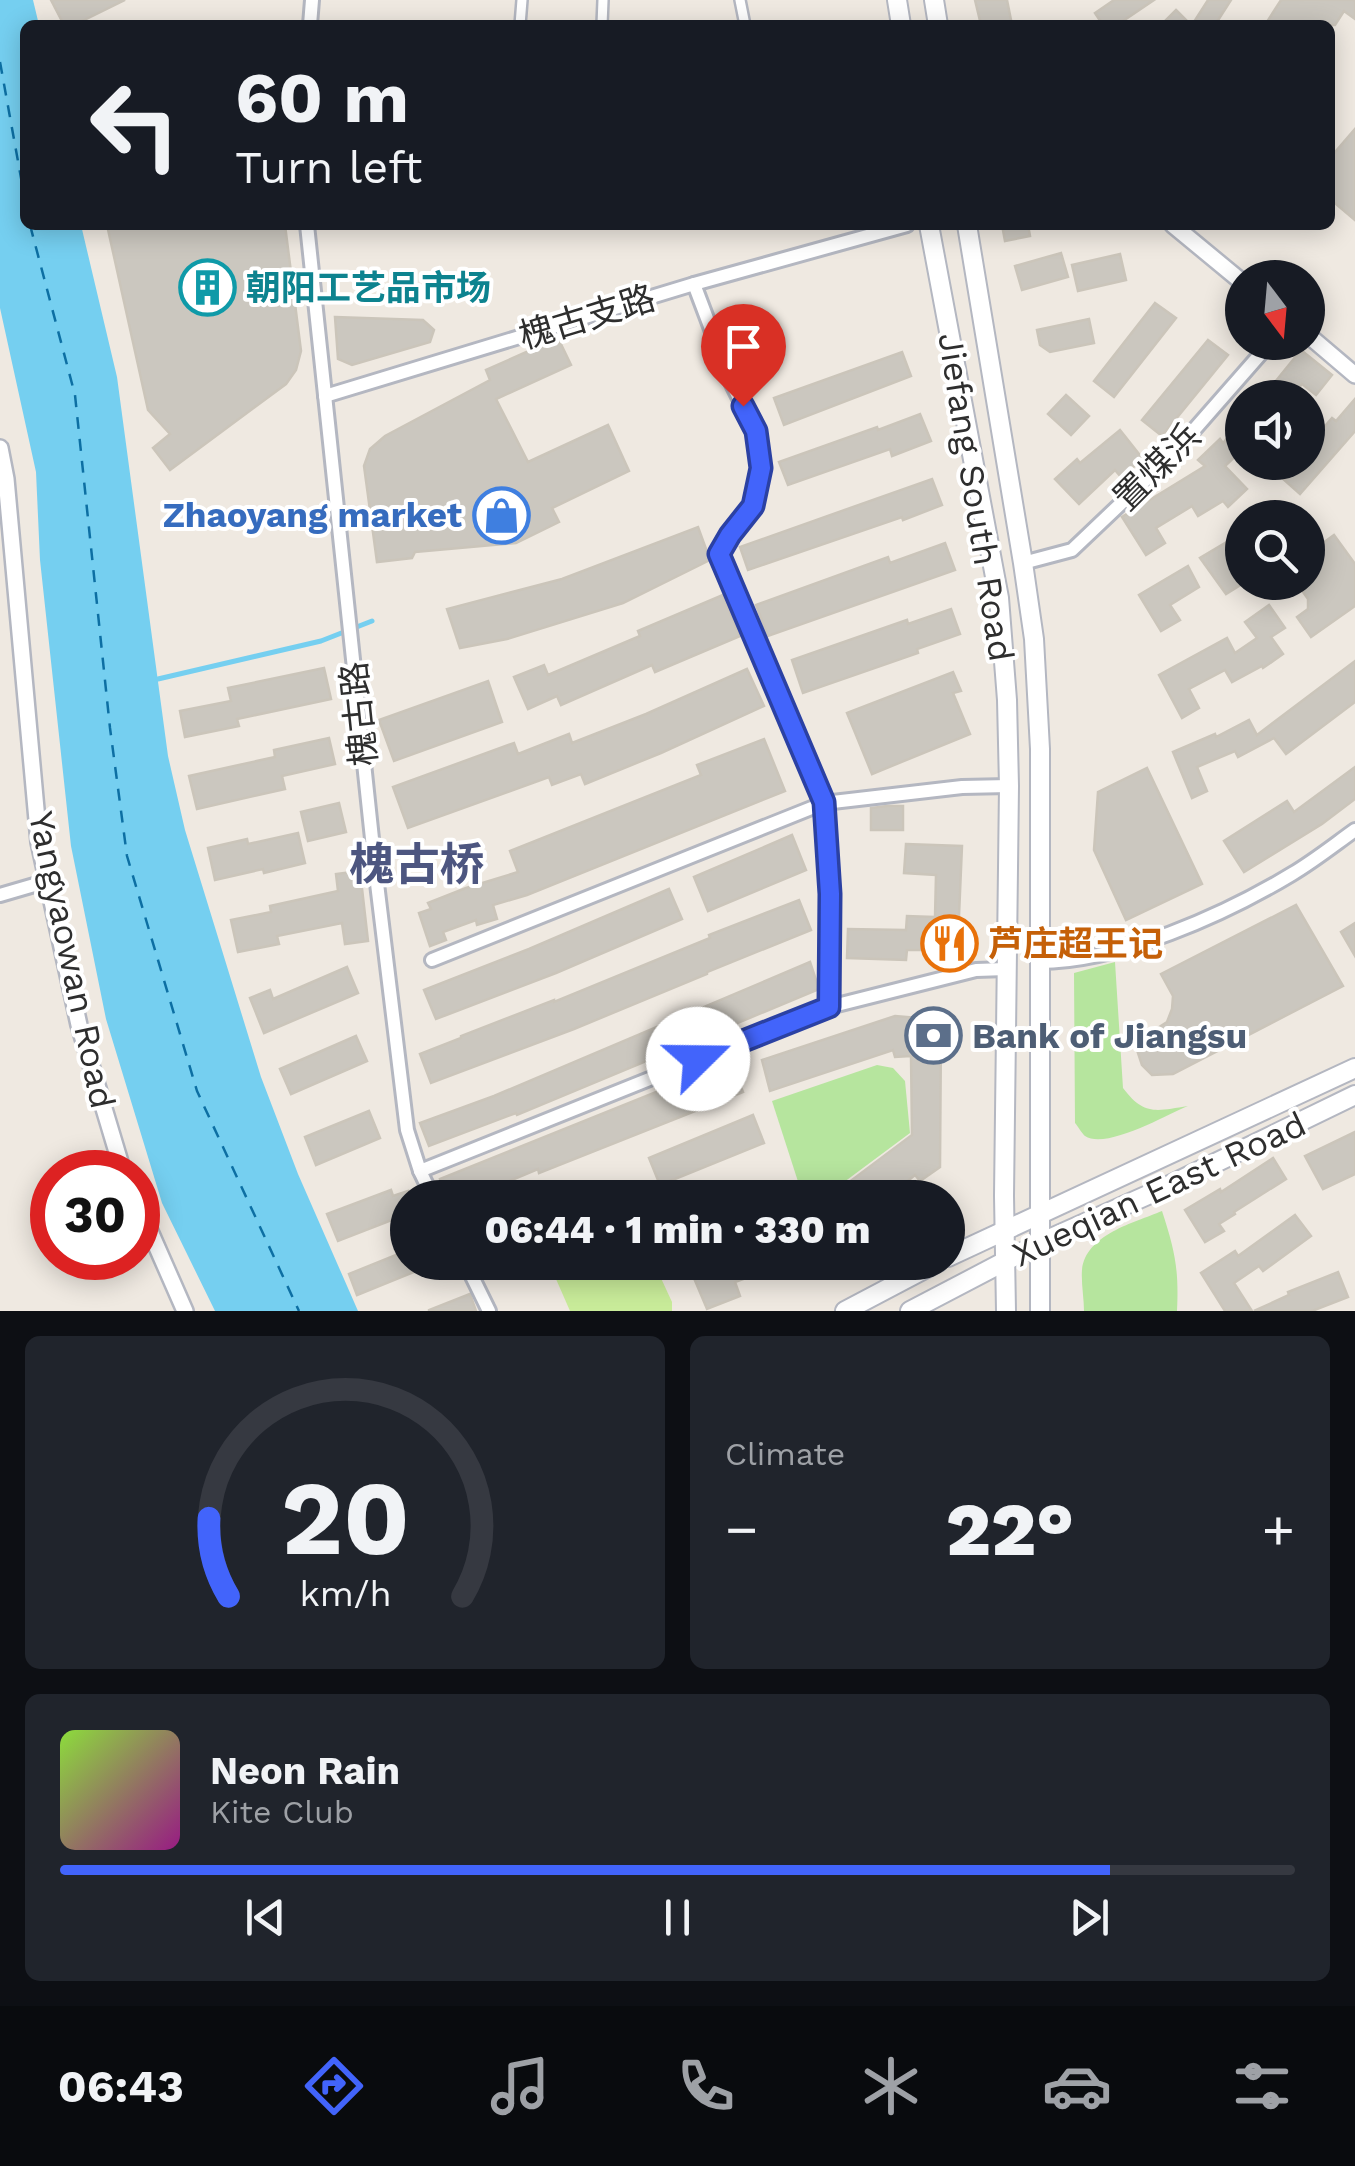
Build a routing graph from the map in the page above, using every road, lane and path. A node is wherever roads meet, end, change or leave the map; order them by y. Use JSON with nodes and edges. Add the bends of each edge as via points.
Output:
{"nodes":[{"id":1,"x":308,"y":230,"type":"edge"},
{"id":2,"x":889,"y":230,"type":"edge"},
{"id":3,"x":930,"y":230,"type":"edge"},
{"id":4,"x":967,"y":230,"type":"edge"},
{"id":5,"x":1178,"y":230,"type":"edge"},
{"id":6,"x":1225,"y":268,"type":"edge"},
{"id":7,"x":694,"y":284,"type":"junction"},
{"id":8,"x":1325,"y":349,"type":"edge"},
{"id":9,"x":1255,"y":360,"type":"edge"},
{"id":10,"x":1355,"y":375,"type":"edge"},
{"id":11,"x":325,"y":396,"type":"junction"},
{"id":12,"x":0,"y":448,"type":"edge"},
{"id":13,"x":1023,"y":563,"type":"junction"},
{"id":14,"x":1009,"y":786,"type":"junction"},
{"id":15,"x":824,"y":802,"type":"junction"},
{"id":16,"x":1355,"y":830,"type":"edge"},
{"id":17,"x":48,"y":881,"type":"junction"},
{"id":18,"x":0,"y":896,"type":"edge"},
{"id":19,"x":432,"y":960,"type":"dead end"},
{"id":20,"x":1039,"y":962,"type":"junction"},
{"id":21,"x":1006,"y":970,"type":"junction"},
{"id":22,"x":829,"y":1007,"type":"junction"},
{"id":23,"x":1355,"y":1068,"type":"edge"},
{"id":24,"x":1355,"y":1095,"type":"edge"},
{"id":25,"x":117,"y":1150,"type":"edge"},
{"id":26,"x":420,"y":1170,"type":"junction"},
{"id":27,"x":425,"y":1180,"type":"edge"},
{"id":28,"x":1040,"y":1214,"type":"junction"},
{"id":29,"x":1006,"y":1229,"type":"junction"},
{"id":30,"x":1040,"y":1244,"type":"junction"},
{"id":31,"x":965,"y":1249,"type":"edge"},
{"id":32,"x":160,"y":1255,"type":"edge"},
{"id":33,"x":1005,"y":1261,"type":"junction"},
{"id":34,"x":474,"y":1280,"type":"edge"},
{"id":35,"x":904,"y":1280,"type":"edge"},
{"id":36,"x":184,"y":1311,"type":"edge"},
{"id":37,"x":489,"y":1311,"type":"edge"},
{"id":38,"x":845,"y":1311,"type":"edge"},
{"id":39,"x":910,"y":1311,"type":"edge"},
{"id":40,"x":1006,"y":1311,"type":"edge"},
{"id":41,"x":1040,"y":1311,"type":"edge"}],
"edges":[{"from":1,"to":11,"type":"street","name":"槐古路"},
{"from":2,"to":7,"type":"street","name":"槐古支路"},
{"from":3,"to":14,"type":"main road","name":"Jiefang South Road","via":[[999,598]]},
{"from":4,"to":13,"type":"main road","name":"Jiefang South Road"},
{"from":5,"to":6,"type":"street"},
{"from":7,"to":11,"type":"street","name":"槐古支路"},
{"from":7,"to":15,"type":"street","via":[[756,431],[761,468],[753,506],[719,554]]},
{"from":8,"to":10,"type":"street"},
{"from":9,"to":13,"type":"street","name":"置煤浜","via":[[1172,455],[1072,550]]},
{"from":11,"to":26,"type":"street","name":"槐古路","via":[[407,1130]]},
{"from":12,"to":17,"type":"street","name":"Yangyaowan Road"},
{"from":13,"to":20,"type":"main road","name":"Jiefang South Road","via":[[1040,749]]},
{"from":14,"to":15,"type":"street"},
{"from":14,"to":21,"type":"main road","name":"Jiefang South Road"},
{"from":15,"to":19,"type":"street"},
{"from":15,"to":22,"type":"street"},
{"from":16,"to":20,"type":"street","via":[[1245,901],[1127,947]]},
{"from":17,"to":18,"type":"street"},
{"from":17,"to":25,"type":"street","name":"Yangyaowan Road","via":[[78,1025]]},
{"from":20,"to":28,"type":"main road","name":"Jiefang South Road"},
{"from":21,"to":22,"type":"street","via":[[976,970]]},
{"from":21,"to":29,"type":"main road","name":"Jiefang South Road"},
{"from":22,"to":26,"type":"street"},
{"from":23,"to":28,"type":"main road","name":"Xueqian East Road"},
{"from":24,"to":30,"type":"main road","name":"Xueqian East Road"},
{"from":26,"to":27,"type":"street","name":"槐古路"},
{"from":28,"to":29,"type":"main road","name":"Xueqian East Road"},
{"from":28,"to":30,"type":"main road","name":"Jiefang South Road"},
{"from":29,"to":31,"type":"main road","name":"Xueqian East Road"},
{"from":29,"to":33,"type":"main road","name":"Jiefang South Road"},
{"from":30,"to":33,"type":"main road","name":"Xueqian East Road"},
{"from":30,"to":41,"type":"main road","name":"Jiefang South Road"},
{"from":32,"to":36,"type":"street"},
{"from":33,"to":39,"type":"main road","name":"Xueqian East Road"},
{"from":33,"to":40,"type":"main road","name":"Jiefang South Road"},
{"from":34,"to":37,"type":"street"},
{"from":35,"to":38,"type":"main road"}]}
